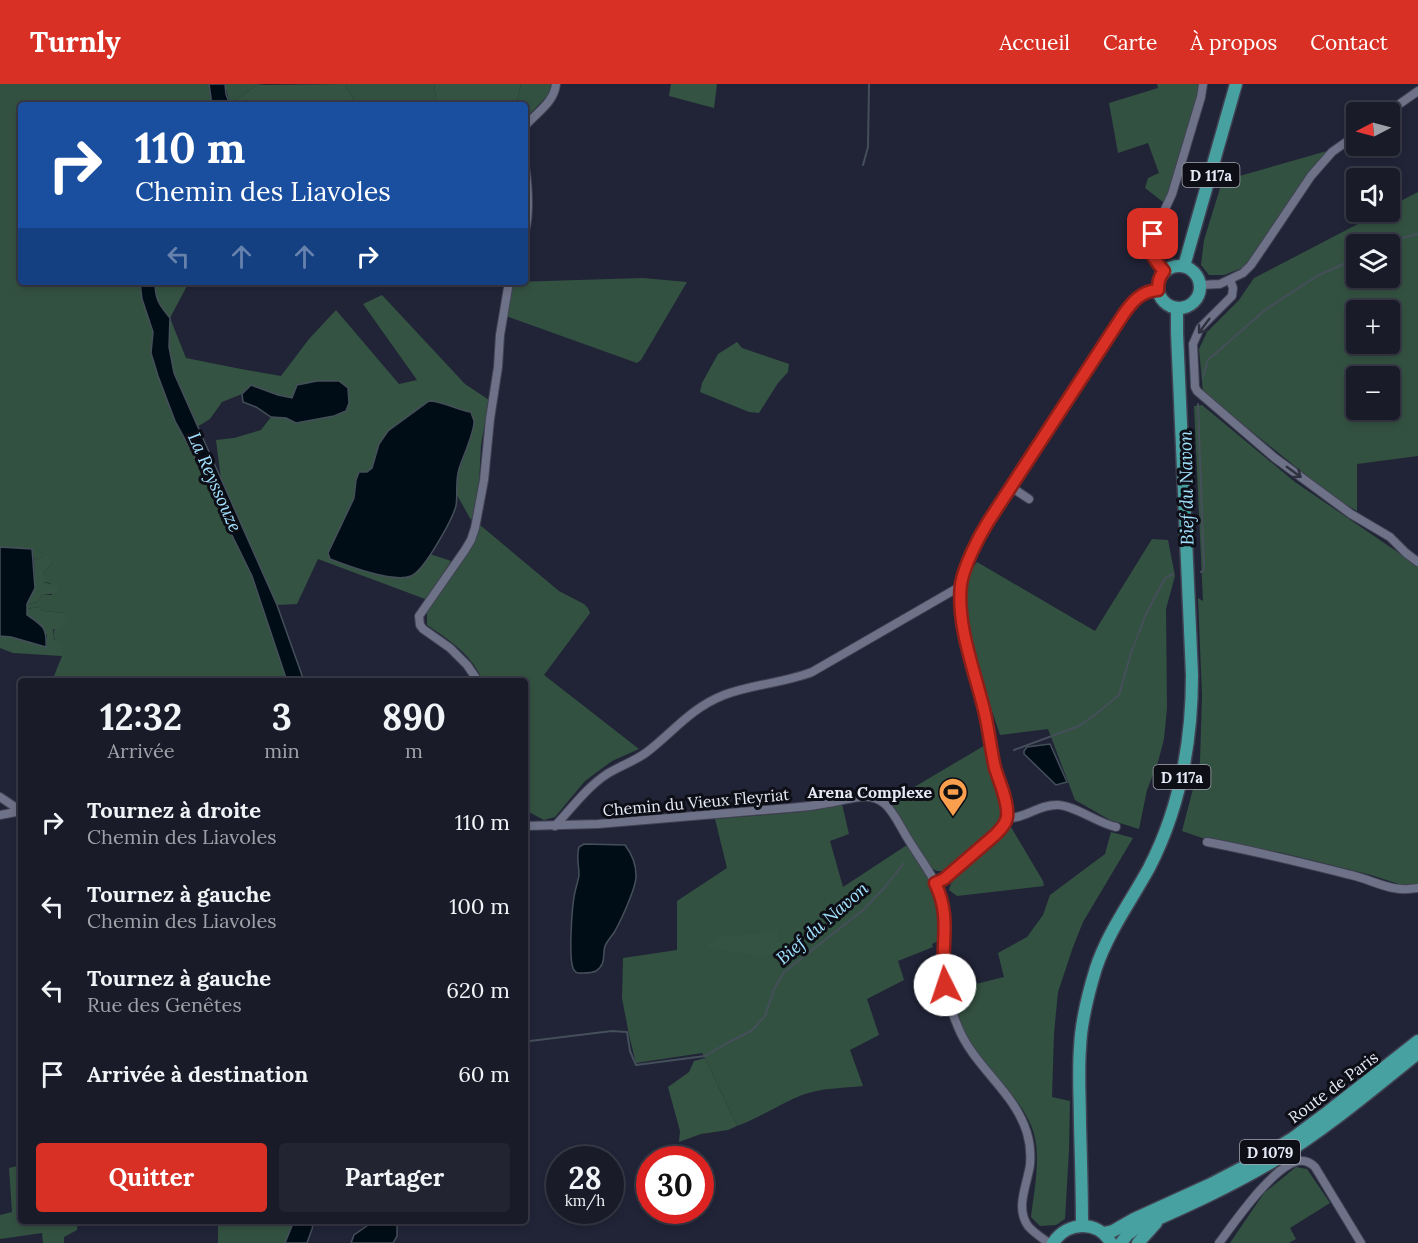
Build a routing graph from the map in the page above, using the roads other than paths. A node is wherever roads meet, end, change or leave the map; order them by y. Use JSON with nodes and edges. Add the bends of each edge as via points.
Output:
{"nodes":[{"id":1,"x":556,"y":84,"type":"edge"},
{"id":2,"x":1203,"y":84,"type":"edge"},
{"id":3,"x":1236,"y":84,"type":"edge"},
{"id":4,"x":1418,"y":91,"type":"edge"},
{"id":5,"x":1400,"y":104,"type":"edge"},
{"id":6,"x":528,"y":123,"type":"edge"},
{"id":7,"x":1346,"y":142,"type":"edge"},
{"id":8,"x":1184,"y":266,"type":"junction"},
{"id":9,"x":1164,"y":271,"type":"junction"},
{"id":10,"x":1230,"y":280,"type":"junction"},
{"id":11,"x":508,"y":285,"type":"edge"},
{"id":12,"x":1200,"y":285,"type":"junction"},
{"id":13,"x":1158,"y":290,"type":"junction"},
{"id":14,"x":1177,"y":308,"type":"junction"},
{"id":15,"x":1011,"y":488,"type":"junction"},
{"id":16,"x":1029,"y":499,"type":"dead end"},
{"id":17,"x":1418,"y":562,"type":"edge"},
{"id":18,"x":961,"y":586,"type":"junction"},
{"id":19,"x":476,"y":678,"type":"edge"},
{"id":20,"x":0,"y":797,"type":"edge"},
{"id":21,"x":18,"y":809,"type":"edge"},
{"id":22,"x":18,"y":812,"type":"edge"},
{"id":23,"x":0,"y":815,"type":"edge"},
{"id":24,"x":1007,"y":818,"type":"junction"},
{"id":25,"x":528,"y":826,"type":"edge"},
{"id":26,"x":555,"y":826,"type":"junction"},
{"id":27,"x":1116,"y":827,"type":"dead end"},
{"id":28,"x":1207,"y":842,"type":"dead end"},
{"id":29,"x":935,"y":883,"type":"junction"},
{"id":30,"x":1418,"y":888,"type":"edge"},
{"id":31,"x":1418,"y":1041,"type":"edge"},
{"id":32,"x":1418,"y":1053,"type":"edge"},
{"id":33,"x":1164,"y":1216,"type":"junction"},
{"id":34,"x":1082,"y":1226,"type":"junction"},
{"id":35,"x":1107,"y":1238,"type":"edge"},
{"id":36,"x":1051,"y":1243,"type":"edge"},
{"id":37,"x":1121,"y":1243,"type":"edge"},
{"id":38,"x":1138,"y":1243,"type":"edge"},
{"id":39,"x":1219,"y":1243,"type":"edge"},
{"id":40,"x":1361,"y":1243,"type":"edge"}],
"edges":[{"from":1,"to":6,"type":"street","via":[[550,101]]},
{"from":2,"to":9,"type":"street","via":[[1172,194],[1150,242],[1153,258]]},
{"from":3,"to":8,"type":"main road","number":"D 117a"},
{"from":4,"to":5,"type":"street"},
{"from":7,"to":10,"type":"street","via":[[1311,176],[1251,265]]},
{"from":8,"to":9,"type":"main road"},
{"from":8,"to":12,"type":"main road","via":[[1195,273]]},
{"from":9,"to":13,"type":"main road"},
{"from":10,"to":12,"type":"street"},
{"from":10,"to":17,"type":"street","one_way":true,"via":[[1232,296],[1200,328],[1193,344],[1197,392],[1275,458],[1351,514],[1390,537]]},
{"from":11,"to":19,"type":"street","via":[[475,528],[465,550],[419,616],[423,629],[450,648]]},
{"from":12,"to":14,"type":"main road","via":[[1191,304]]},
{"from":13,"to":14,"type":"main road","via":[[1164,302]]},
{"from":13,"to":15,"type":"street","via":[[1142,294],[1130,304]]},
{"from":14,"to":34,"type":"main road","number":"D 117a","via":[[1192,675],[1190,726],[1183,773],[1170,818],[1149,867],[1104,950],[1086,1004],[1080,1046]]},
{"from":15,"to":16,"type":"street"},
{"from":15,"to":18,"type":"street","via":[[980,536]]},
{"from":18,"to":24,"type":"street","via":[[964,630]]},
{"from":18,"to":26,"type":"street","via":[[812,672],[724,695],[703,706],[648,751],[607,775]]},
{"from":20,"to":21,"type":"street"},
{"from":22,"to":23,"type":"street"},
{"from":24,"to":27,"type":"street","via":[[1056,805]]},
{"from":24,"to":29,"type":"street","via":[[995,835]]},
{"from":25,"to":26,"type":"street","name":"Chemin du Vieux Fleyriat"},
{"from":26,"to":29,"type":"street","name":"Chemin du Vieux Fleyriat","via":[[814,806],[868,796],[888,806]]},
{"from":28,"to":30,"type":"street","via":[[1258,851],[1401,890]]},
{"from":29,"to":36,"type":"street","name":"Chemin du Vieux Fleyriat","via":[[945,911],[943,973],[954,1017],[965,1042],[1024,1124],[1030,1155],[1022,1199],[1023,1218]]},
{"from":31,"to":35,"type":"main road","name":"Route de Paris","number":"D 1079","via":[[1293,1138],[1211,1184],[1134,1219]]},
{"from":32,"to":33,"type":"main road","name":"Route de Paris","number":"D 1079","via":[[1275,1160]]},
{"from":33,"to":37,"type":"main road","name":"Route de Paris","number":"D 1079","via":[[1136,1229]]},
{"from":33,"to":38,"type":"main road"},
{"from":34,"to":35,"type":"main road","via":[[1095,1228]]},
{"from":34,"to":36,"type":"main road","via":[[1066,1230]]},
{"from":39,"to":40,"type":"street","via":[[1268,1182],[1293,1163],[1305,1161],[1315,1167]]}]}
